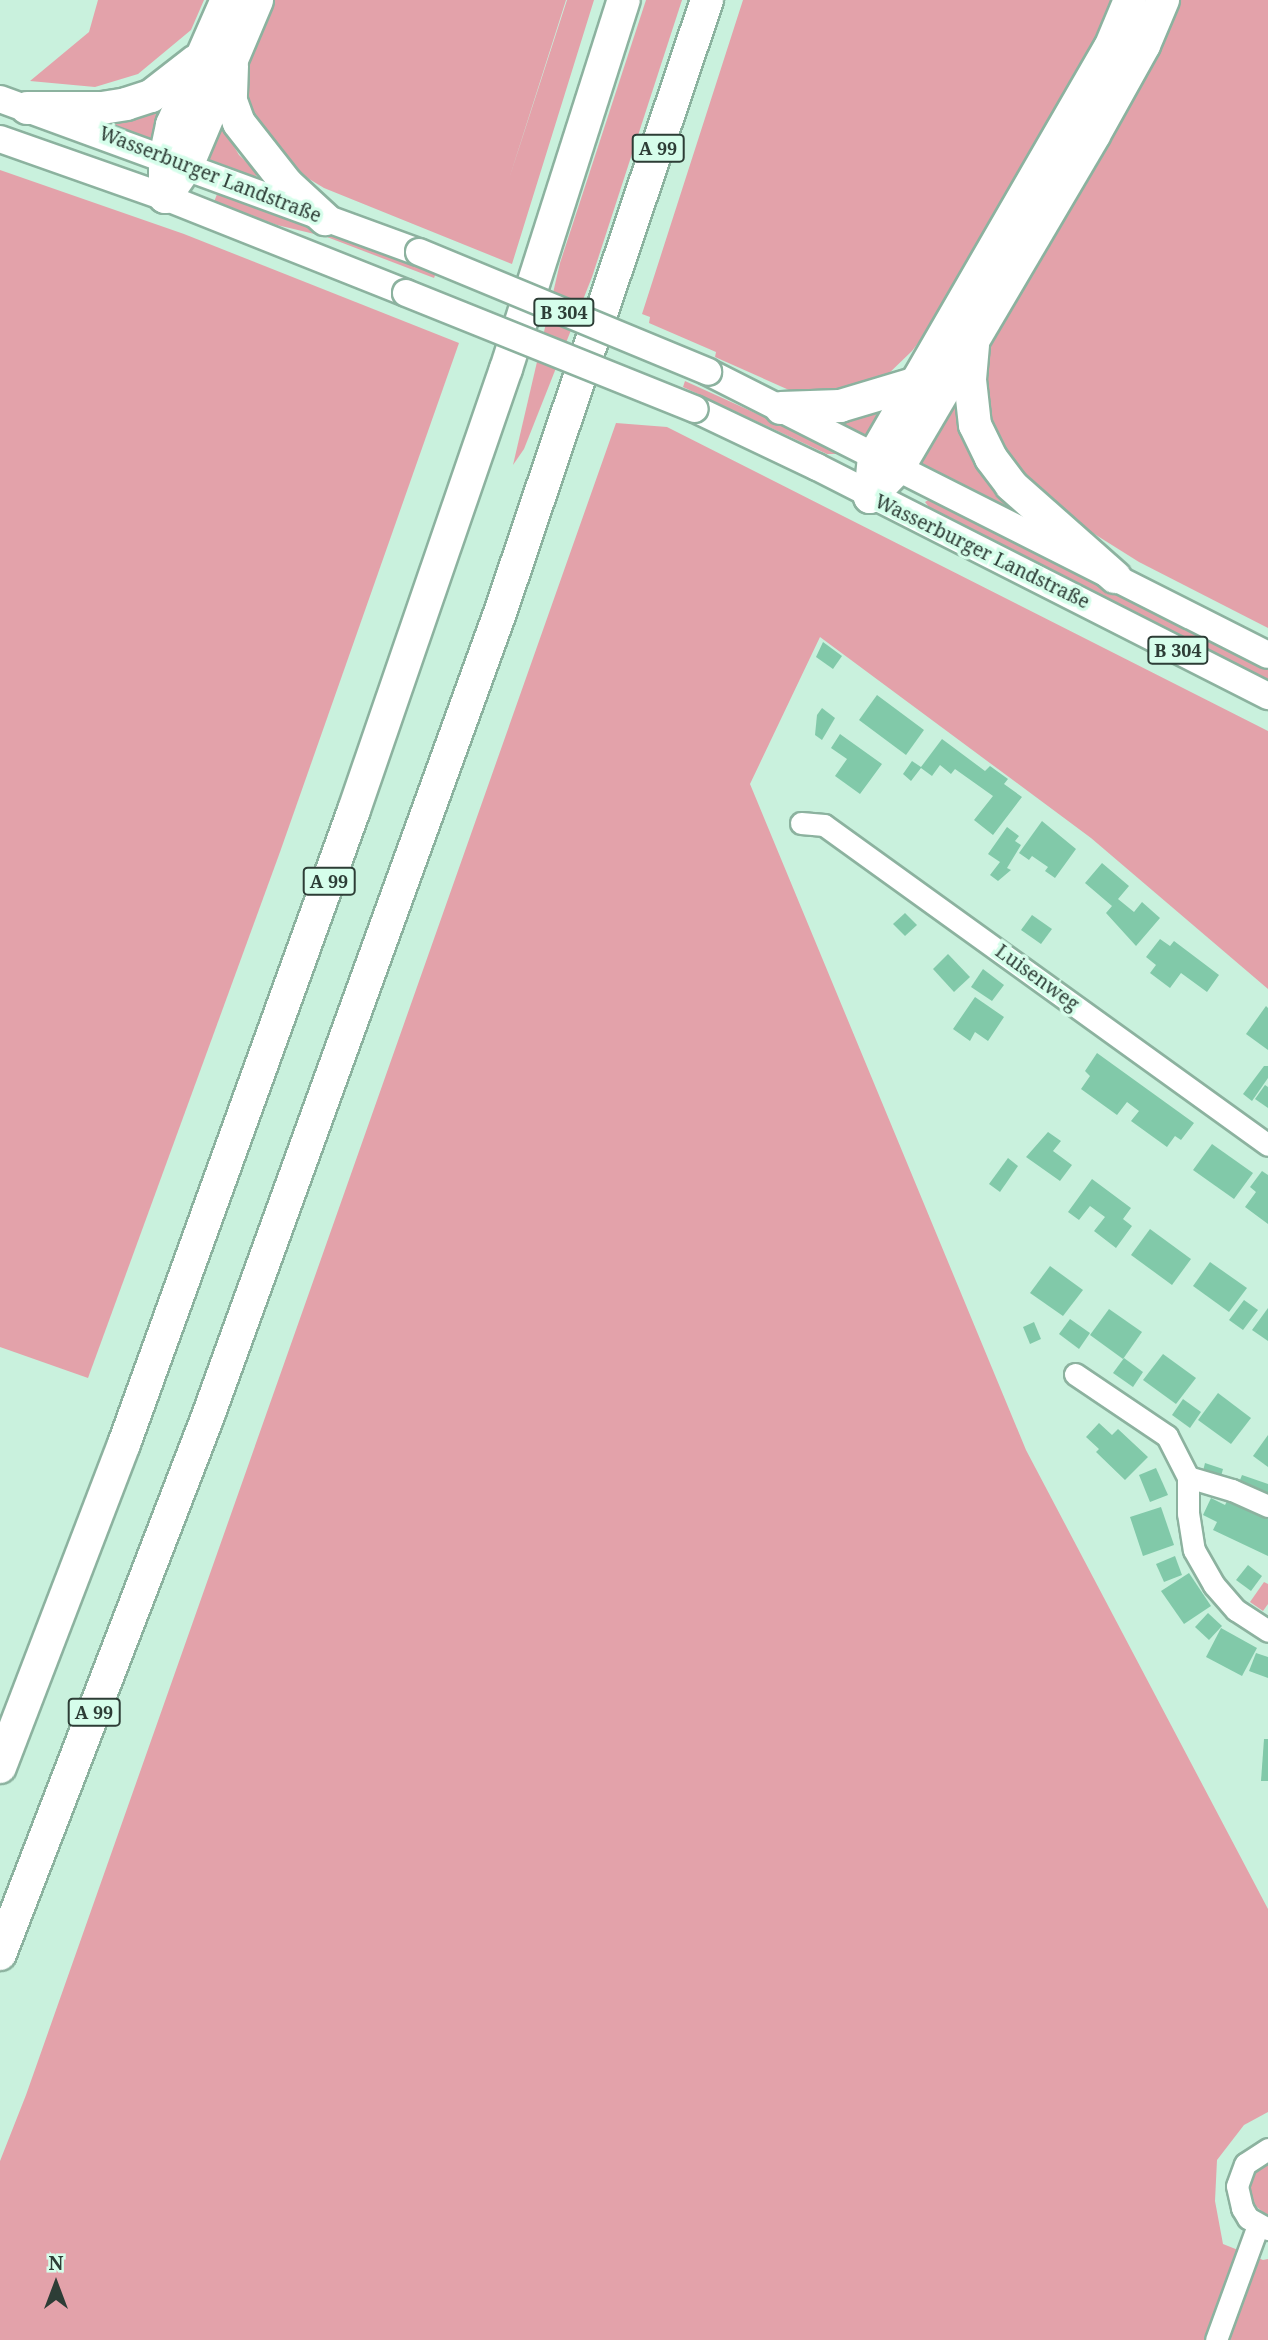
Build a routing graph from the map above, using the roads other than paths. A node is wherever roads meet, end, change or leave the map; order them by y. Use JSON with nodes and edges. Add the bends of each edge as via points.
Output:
{"nodes":[{"id":1,"x":227,"y":0,"type":"edge"},
{"id":2,"x":257,"y":0,"type":"edge"},
{"id":3,"x":624,"y":0,"type":"edge"},
{"id":4,"x":707,"y":0,"type":"edge"},
{"id":5,"x":1130,"y":0,"type":"edge"},
{"id":6,"x":1163,"y":0,"type":"edge"},
{"id":7,"x":201,"y":54,"type":"junction"},
{"id":8,"x":232,"y":54,"type":"junction"},
{"id":9,"x":14,"y":103,"type":"edge"},
{"id":10,"x":0,"y":139,"type":"edge"},
{"id":11,"x":176,"y":162,"type":"junction"},
{"id":12,"x":164,"y":197,"type":"junction"},
{"id":13,"x":325,"y":219,"type":"junction"},
{"id":14,"x":974,"y":339,"type":"junction"},
{"id":15,"x":917,"y":383,"type":"junction"},
{"id":16,"x":780,"y":408,"type":"junction"},
{"id":17,"x":886,"y":462,"type":"junction"},
{"id":18,"x":870,"y":497,"type":"junction"},
{"id":19,"x":1115,"y":577,"type":"junction"},
{"id":20,"x":1268,"y":655,"type":"edge"},
{"id":21,"x":1268,"y":696,"type":"edge"},
{"id":22,"x":802,"y":823,"type":"dead end"},
{"id":23,"x":1268,"y":1145,"type":"edge"},
{"id":24,"x":1076,"y":1374,"type":"dead end"},
{"id":25,"x":1188,"y":1477,"type":"junction"},
{"id":26,"x":1268,"y":1506,"type":"edge"},
{"id":27,"x":1268,"y":1631,"type":"edge"},
{"id":28,"x":0,"y":1767,"type":"edge"},
{"id":29,"x":0,"y":1954,"type":"edge"},
{"id":30,"x":1268,"y":2150,"type":"edge"},
{"id":31,"x":1263,"y":2227,"type":"edge"},
{"id":32,"x":1216,"y":2340,"type":"edge"}],
"edges":[{"from":1,"to":7,"type":"highway"},
{"from":2,"to":8,"type":"highway"},
{"from":3,"to":28,"type":"highway","number":"A 99","via":[[510,356],[354,810],[124,1444]]},
{"from":4,"to":29,"type":"highway","number":"A 99","via":[[499,613],[208,1416]]},
{"from":5,"to":15,"type":"highway","via":[[1110,48]]},
{"from":6,"to":14,"type":"highway","via":[[1144,45],[1094,135]]},
{"from":7,"to":9,"type":"highway","via":[[151,96],[102,108]]},
{"from":7,"to":11,"type":"highway","via":[[172,125]]},
{"from":8,"to":11,"type":"highway"},
{"from":8,"to":13,"type":"highway","via":[[231,101],[239,123],[279,175]]},
{"from":9,"to":11,"type":"main road","name":"Wasserburger Landstraße","number":"B 304"},
{"from":10,"to":12,"type":"main road","name":"Wasserburger Landstraße","number":"B 304"},
{"from":11,"to":12,"type":"highway"},
{"from":11,"to":13,"type":"main road","name":"Wasserburger Landstraße","number":"B 304"},
{"from":12,"to":18,"type":"main road","name":"Wasserburger Landstraße","number":"B 304","bridge":true,"via":[[695,410]]},
{"from":13,"to":16,"type":"main road","name":"Wasserburger Landstraße","number":"B 304","bridge":true,"via":[[419,252],[708,372]]},
{"from":14,"to":17,"type":"highway"},
{"from":14,"to":19,"type":"highway","via":[[970,380],[975,425],[991,458],[1011,485]]},
{"from":15,"to":16,"type":"highway","via":[[840,406]]},
{"from":15,"to":17,"type":"highway"},
{"from":16,"to":17,"type":"main road","name":"Wasserburger Landstraße","number":"B 304"},
{"from":17,"to":18,"type":"highway"},
{"from":17,"to":19,"type":"main road","name":"Wasserburger Landstraße","number":"B 304"},
{"from":18,"to":21,"type":"main road","name":"Wasserburger Landstraße","number":"B 304"},
{"from":19,"to":20,"type":"main road","name":"Wasserburger Landstraße","number":"B 304"},
{"from":22,"to":23,"type":"street","name":"Luisenweg","via":[[824,825]]},
{"from":24,"to":25,"type":"street","via":[[1167,1436]]},
{"from":25,"to":26,"type":"street"},
{"from":25,"to":27,"type":"street","via":[[1194,1550],[1214,1585],[1236,1610]]},
{"from":30,"to":31,"type":"street","via":[[1245,2164],[1237,2186],[1242,2208]]},
{"from":31,"to":32,"type":"street"}]}
